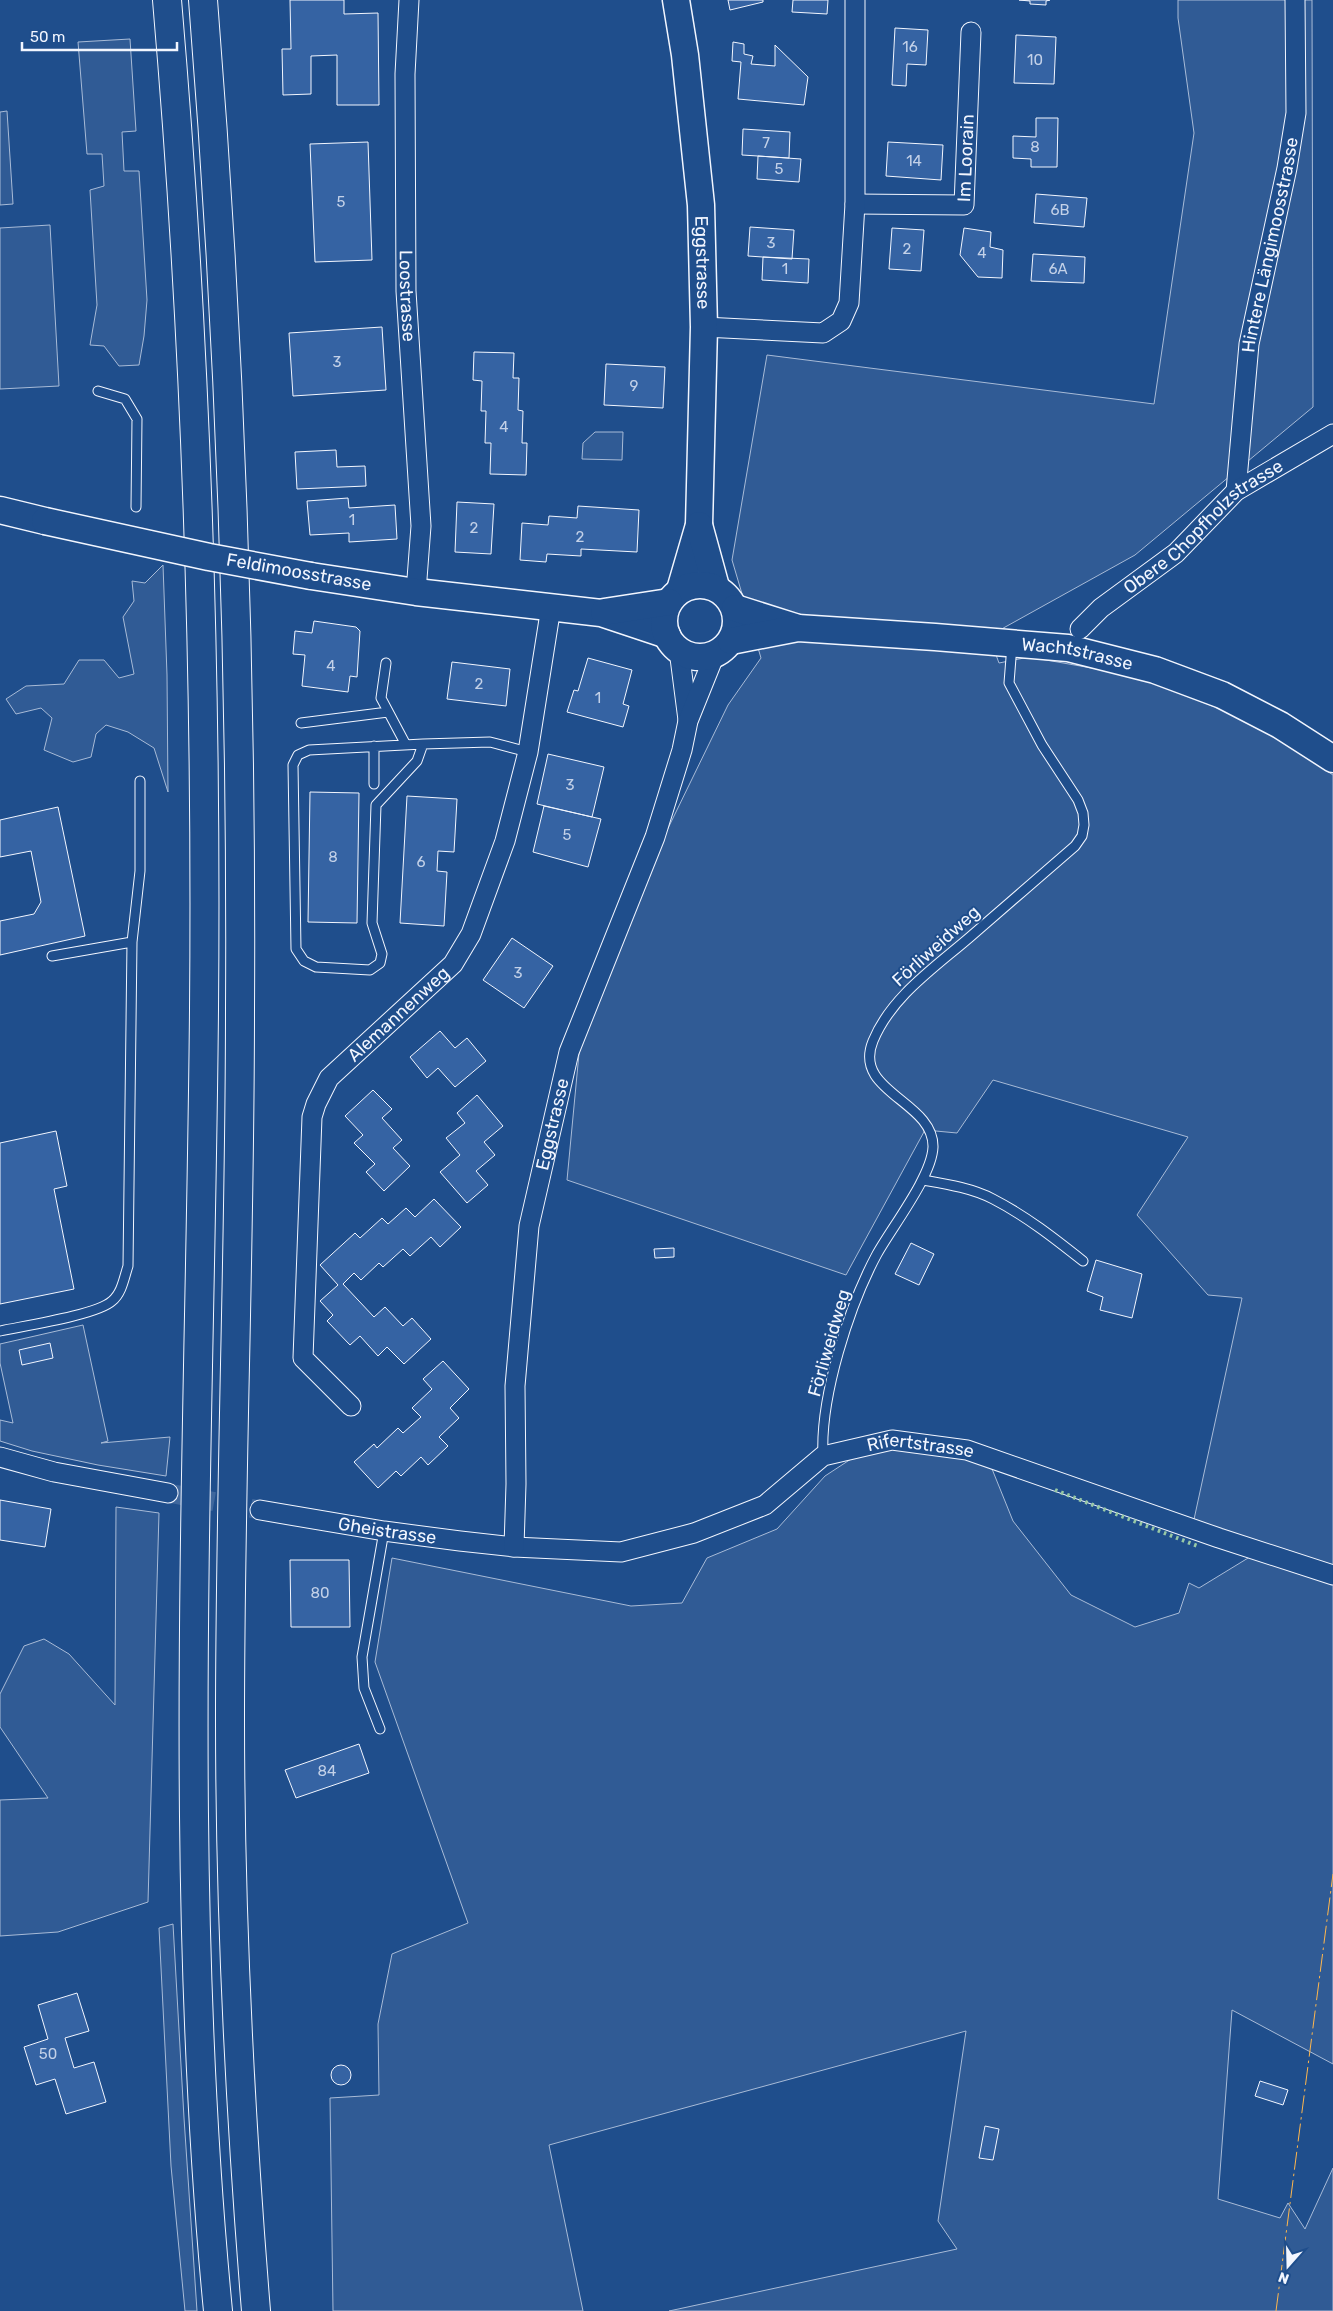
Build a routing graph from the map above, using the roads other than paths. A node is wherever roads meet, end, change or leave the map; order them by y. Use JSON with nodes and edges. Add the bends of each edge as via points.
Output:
{"nodes":[{"id":1,"x":167,"y":0,"type":"edge"},
{"id":2,"x":203,"y":0,"type":"edge"},
{"id":3,"x":409,"y":0,"type":"edge"},
{"id":4,"x":676,"y":0,"type":"edge"},
{"id":5,"x":855,"y":0,"type":"edge"},
{"id":6,"x":1295,"y":0,"type":"edge"},
{"id":7,"x":971,"y":32,"type":"dead end"},
{"id":8,"x":855,"y":204,"type":"junction"},
{"id":9,"x":704,"y":327,"type":"junction"},
{"id":10,"x":98,"y":391,"type":"dead end"},
{"id":11,"x":1333,"y":434,"type":"edge"},
{"id":12,"x":1236,"y":491,"type":"junction"},
{"id":13,"x":136,"y":507,"type":"dead end"},
{"id":14,"x":0,"y":510,"type":"edge"},
{"id":15,"x":699,"y":525,"type":"junction"},
{"id":16,"x":716,"y":587,"type":"junction"},
{"id":17,"x":416,"y":592,"type":"junction"},
{"id":18,"x":674,"y":596,"type":"junction"},
{"id":19,"x":550,"y":607,"type":"junction"},
{"id":20,"x":735,"y":608,"type":"junction"},
{"id":21,"x":601,"y":613,"type":"junction"},
{"id":22,"x":798,"y":628,"type":"junction"},
{"id":23,"x":1080,"y":629,"type":"dead end"},
{"id":24,"x":673,"y":642,"type":"junction"},
{"id":25,"x":1012,"y":642,"type":"junction"},
{"id":26,"x":723,"y":648,"type":"junction"},
{"id":27,"x":386,"y":663,"type":"dead end"},
{"id":28,"x":388,"y":712,"type":"junction"},
{"id":29,"x":688,"y":721,"type":"junction"},
{"id":30,"x":301,"y":723,"type":"dead end"},
{"id":31,"x":423,"y":744,"type":"junction"},
{"id":32,"x":406,"y":745,"type":"junction"},
{"id":33,"x":374,"y":746,"type":"junction"},
{"id":34,"x":528,"y":752,"type":"junction"},
{"id":35,"x":1333,"y":759,"type":"edge"},
{"id":36,"x":140,"y":781,"type":"dead end"},
{"id":37,"x":374,"y":784,"type":"dead end"},
{"id":38,"x":132,"y":942,"type":"junction"},
{"id":39,"x":52,"y":956,"type":"dead end"},
{"id":40,"x":923,"y":1180,"type":"junction"},
{"id":41,"x":1083,"y":1261,"type":"dead end"},
{"id":42,"x":0,"y":1331,"type":"edge"},
{"id":43,"x":351,"y":1406,"type":"dead end"},
{"id":44,"x":823,"y":1456,"type":"junction"},
{"id":45,"x":0,"y":1457,"type":"edge"},
{"id":46,"x":168,"y":1493,"type":"tunnel mouth"},
{"id":47,"x":260,"y":1510,"type":"tunnel mouth"},
{"id":48,"x":384,"y":1531,"type":"junction"},
{"id":49,"x":514,"y":1547,"type":"junction"},
{"id":50,"x":1333,"y":1575,"type":"edge"},
{"id":51,"x":380,"y":1729,"type":"dead end"},
{"id":52,"x":218,"y":2311,"type":"edge"},
{"id":53,"x":256,"y":2311,"type":"edge"}],
"edges":[{"from":1,"to":52,"type":"highway","via":[[194,405],[202,622],[205,919],[193,1589],[194,1852],[200,2058]]},
{"from":2,"to":53,"type":"highway","via":[[229,397],[239,707],[240,1109],[231,1549],[230,1790],[240,2094]]},
{"from":3,"to":17,"type":"street","name":"Loostrasse","via":[[404,74],[406,291],[421,526]]},
{"from":4,"to":9,"type":"main road","name":"Eggstrasse","via":[[701,205]]},
{"from":5,"to":8,"type":"street"},
{"from":6,"to":12,"type":"street","name":"Hintere Längimoosstrasse","via":[[1296,112],[1249,344]]},
{"from":7,"to":8,"type":"street","name":"Im Loorain","via":[[964,205]]},
{"from":8,"to":9,"type":"street","via":[[849,303],[841,321],[823,333]]},
{"from":9,"to":15,"type":"main road","name":"Eggstrasse"},
{"from":10,"to":13,"type":"lane","via":[[125,399],[138,419]]},
{"from":11,"to":12,"type":"street","name":"Obere Chopfholzstrasse"},
{"from":12,"to":23,"type":"street","name":"Obere Chopfholzstrasse","via":[[1176,553],[1101,608]]},
{"from":14,"to":17,"type":"main road","name":"Feldimoosstrasse","bridge":true,"via":[[209,557]]},
{"from":15,"to":16,"type":"main road","name":"Eggstrasse"},
{"from":15,"to":18,"type":"main road","name":"Eggstrasse"},
{"from":16,"to":18,"type":"main road","via":[[698,584]]},
{"from":16,"to":20,"type":"main road"},
{"from":17,"to":19,"type":"main road","name":"Feldimoosstrasse"},
{"from":18,"to":21,"type":"main road","name":"Feldimoosstrasse"},
{"from":18,"to":24,"type":"main road","via":[[664,618]]},
{"from":19,"to":21,"type":"main road","name":"Feldimoosstrasse"},
{"from":19,"to":34,"type":"street","name":"Alemannenweg"},
{"from":20,"to":22,"type":"main road","name":"Wachtstrasse"},
{"from":20,"to":26,"type":"main road","via":[[737,625]]},
{"from":21,"to":24,"type":"main road","name":"Feldimoosstrasse"},
{"from":22,"to":25,"type":"main road","name":"Wachtstrasse"},
{"from":22,"to":26,"type":"main road","name":"Wachtstrasse"},
{"from":24,"to":26,"type":"main road","via":[[692,656]]},
{"from":24,"to":29,"type":"street","name":"Eggstrasse"},
{"from":25,"to":35,"type":"main road","name":"Wachtstrasse","via":[[1068,648],[1190,682],[1280,725]]},
{"from":25,"to":40,"type":"lane","name":"Förliweidweg","via":[[1009,683],[1042,745],[1078,800],[1084,825],[1075,846],[901,997],[873,1040],[869,1053],[870,1068],[879,1082],[931,1130],[933,1148]]},
{"from":26,"to":29,"type":"street","name":"Eggstrasse"},
{"from":27,"to":28,"type":"lane","via":[[381,698]]},
{"from":28,"to":30,"type":"lane"},
{"from":28,"to":32,"type":"lane"},
{"from":29,"to":49,"type":"street","name":"Eggstrasse","via":[[678,768],[655,837],[570,1052],[529,1226],[514,1386]]},
{"from":31,"to":32,"type":"lane"},
{"from":31,"to":33,"type":"lane","via":[[417,761],[376,805],[372,923],[382,954],[380,963],[370,970],[316,967],[304,961],[296,949],[293,765],[298,755],[309,750]]},
{"from":31,"to":34,"type":"lane","via":[[490,742]]},
{"from":32,"to":33,"type":"lane"},
{"from":33,"to":37,"type":"lane"},
{"from":34,"to":43,"type":"street","name":"Alemannenweg","via":[[505,841],[467,941],[453,964],[329,1078],[312,1117],[303,1358]]},
{"from":36,"to":38,"type":"lane","via":[[140,871]]},
{"from":38,"to":39,"type":"lane"},
{"from":38,"to":42,"type":"lane","via":[[128,1266],[122,1288],[112,1302],[88,1312]]},
{"from":40,"to":41,"type":"lane","via":[[956,1186],[992,1198],[1032,1221]]},
{"from":40,"to":44,"type":"lane","name":"Förliweidweg","via":[[877,1254],[854,1303],[834,1371],[822,1437]]},
{"from":44,"to":49,"type":"street","name":"Rifertstrasse","via":[[765,1505],[694,1533],[621,1552]]},
{"from":44,"to":50,"type":"street","name":"Rifertstrasse","via":[[892,1440],[967,1450]]},
{"from":45,"to":46,"type":"street","via":[[54,1472]]},
{"from":47,"to":48,"type":"street","name":"Gheistrasse"},
{"from":48,"to":49,"type":"street","name":"Gheistrasse"},
{"from":48,"to":51,"type":"lane","via":[[362,1657],[364,1688]]}]}
